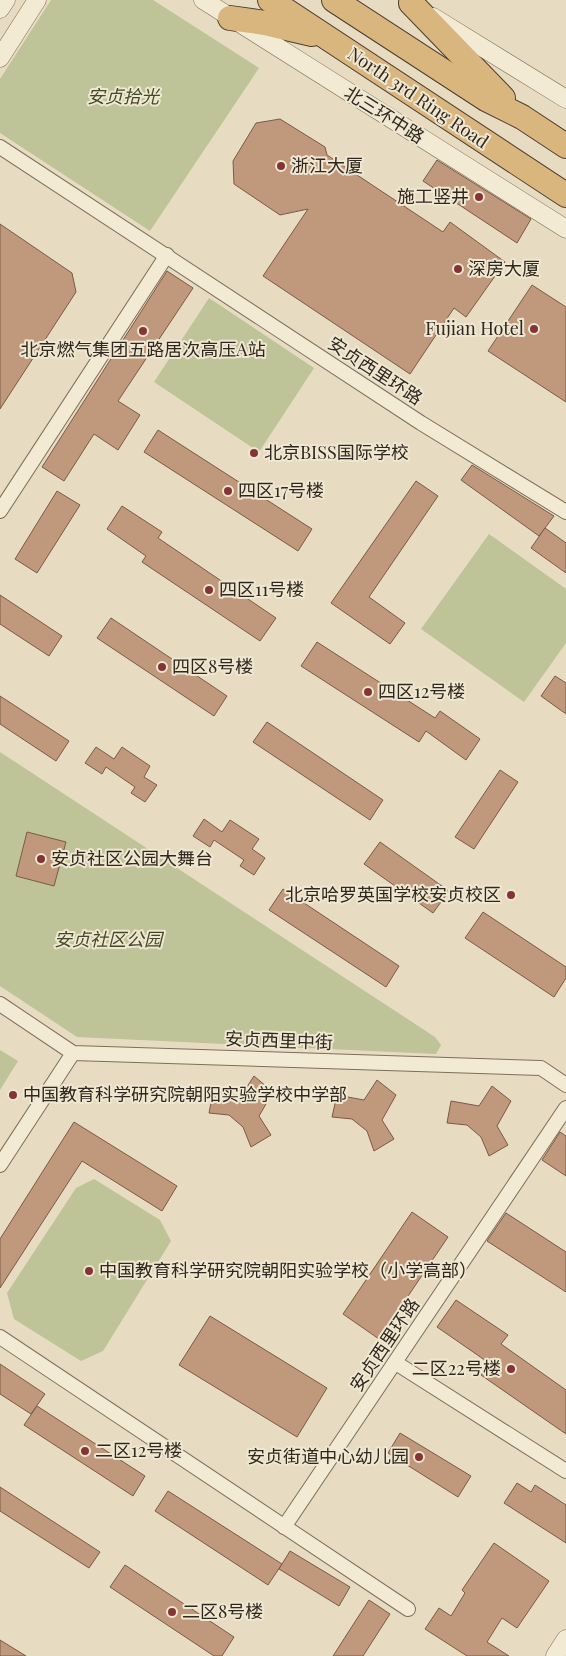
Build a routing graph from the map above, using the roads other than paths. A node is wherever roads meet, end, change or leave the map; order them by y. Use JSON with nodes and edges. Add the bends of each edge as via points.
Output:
{"nodes":[{"id":1,"x":6,"y":0,"type":"edge"},
{"id":2,"x":24,"y":0,"type":"edge"},
{"id":3,"x":37,"y":0,"type":"edge"},
{"id":4,"x":203,"y":0,"type":"edge"},
{"id":5,"x":270,"y":0,"type":"edge"},
{"id":6,"x":334,"y":0,"type":"edge"},
{"id":7,"x":408,"y":2,"type":"edge"},
{"id":8,"x":0,"y":9,"type":"edge"},
{"id":9,"x":230,"y":18,"type":"junction"},
{"id":10,"x":22,"y":23,"type":"junction"},
{"id":11,"x":325,"y":36,"type":"junction"},
{"id":12,"x":0,"y":58,"type":"edge"},
{"id":13,"x":566,"y":99,"type":"edge"},
{"id":14,"x":522,"y":117,"type":"junction"},
{"id":15,"x":566,"y":146,"type":"edge"},
{"id":16,"x":0,"y":147,"type":"edge"},
{"id":17,"x":563,"y":195,"type":"edge"},
{"id":18,"x":566,"y":229,"type":"edge"},
{"id":19,"x":167,"y":255,"type":"junction"},
{"id":20,"x":0,"y":511,"type":"edge"},
{"id":21,"x":566,"y":512,"type":"edge"},
{"id":22,"x":0,"y":1004,"type":"edge"},
{"id":23,"x":73,"y":1053,"type":"junction"},
{"id":24,"x":566,"y":1085,"type":"edge"},
{"id":25,"x":566,"y":1108,"type":"edge"},
{"id":26,"x":0,"y":1165,"type":"edge"},
{"id":27,"x":0,"y":1337,"type":"edge"},
{"id":28,"x":396,"y":1363,"type":"junction"},
{"id":29,"x":566,"y":1471,"type":"edge"},
{"id":30,"x":284,"y":1527,"type":"junction"},
{"id":31,"x":408,"y":1609,"type":"dead end"},
{"id":32,"x":566,"y":1639,"type":"edge"},
{"id":33,"x":555,"y":1656,"type":"edge"}],
"edges":[{"from":1,"to":8,"type":"street"},
{"from":2,"to":10,"type":"street"},
{"from":3,"to":10,"type":"street"},
{"from":4,"to":9,"type":"street","name":"北三环中路"},
{"from":5,"to":11,"type":"highway","name":"North 3rd Ring Road"},
{"from":6,"to":14,"type":"highway","name":"North 3rd Ring Road","via":[[486,99]]},
{"from":7,"to":13,"type":"street"},
{"from":7,"to":14,"type":"highway"},
{"from":9,"to":11,"type":"highway"},
{"from":9,"to":18,"type":"street","name":"北三环中路"},
{"from":10,"to":12,"type":"street"},
{"from":11,"to":17,"type":"highway","name":"North 3rd Ring Road"},
{"from":14,"to":15,"type":"highway","name":"North 3rd Ring Road"},
{"from":16,"to":19,"type":"street","name":"安贞西里环路"},
{"from":19,"to":20,"type":"street"},
{"from":19,"to":21,"type":"street","name":"安贞西里环路","via":[[421,424]]},
{"from":22,"to":23,"type":"street"},
{"from":23,"to":24,"type":"street","name":"安贞西里中街","via":[[541,1068]]},
{"from":23,"to":26,"type":"street"},
{"from":25,"to":28,"type":"street","name":"安贞西里环路"},
{"from":27,"to":30,"type":"street"},
{"from":28,"to":29,"type":"street"},
{"from":28,"to":30,"type":"street","name":"安贞西里环路"},
{"from":30,"to":31,"type":"street"},
{"from":32,"to":33,"type":"street"}]}
